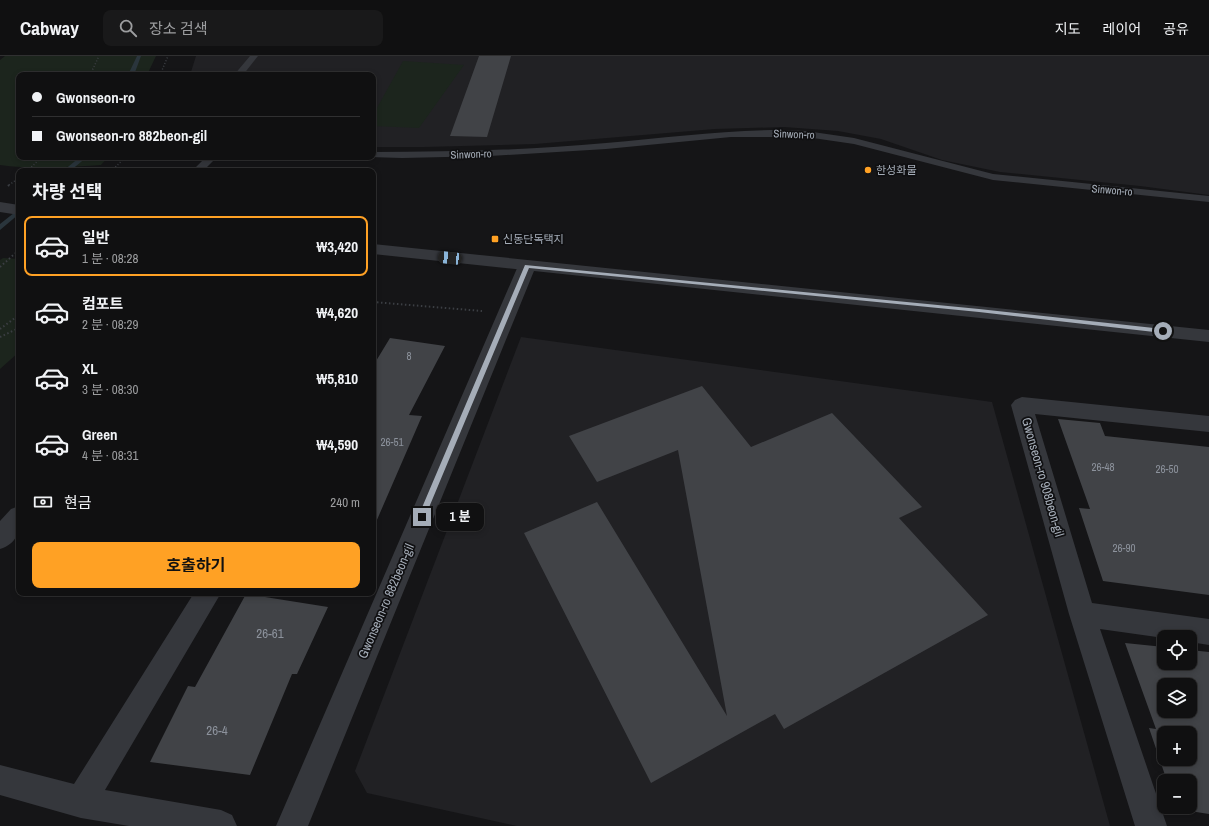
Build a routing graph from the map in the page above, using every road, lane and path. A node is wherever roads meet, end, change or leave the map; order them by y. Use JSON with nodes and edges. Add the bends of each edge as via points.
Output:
{"nodes":[{"id":1,"x":99,"y":56,"type":"edge"},
{"id":2,"x":168,"y":56,"type":"edge"},
{"id":3,"x":254,"y":56,"type":"edge"},
{"id":4,"x":91,"y":72,"type":"edge"},
{"id":5,"x":161,"y":72,"type":"edge"},
{"id":6,"x":241,"y":72,"type":"edge"},
{"id":7,"x":376,"y":155,"type":"edge"},
{"id":8,"x":39,"y":160,"type":"edge"},
{"id":9,"x":123,"y":160,"type":"edge"},
{"id":10,"x":209,"y":160,"type":"edge"},
{"id":11,"x":30,"y":168,"type":"edge"},
{"id":12,"x":114,"y":168,"type":"edge"},
{"id":13,"x":200,"y":168,"type":"edge"},
{"id":14,"x":1209,"y":199,"type":"edge"},
{"id":15,"x":0,"y":207,"type":"edge"},
{"id":16,"x":16,"y":210,"type":"edge"},
{"id":17,"x":376,"y":249,"type":"edge"},
{"id":18,"x":16,"y":253,"type":"edge"},
{"id":19,"x":527,"y":266,"type":"junction"},
{"id":20,"x":0,"y":267,"type":"edge"},
{"id":21,"x":376,"y":302,"type":"edge"},
{"id":22,"x":472,"y":310,"type":"dead end"},
{"id":23,"x":16,"y":317,"type":"edge"},
{"id":24,"x":0,"y":329,"type":"edge"},
{"id":25,"x":16,"y":329,"type":"edge"},
{"id":26,"x":1209,"y":336,"type":"edge"},
{"id":27,"x":0,"y":337,"type":"edge"},
{"id":28,"x":1209,"y":424,"type":"edge"},
{"id":29,"x":16,"y":520,"type":"edge"},
{"id":30,"x":0,"y":539,"type":"edge"},
{"id":31,"x":206,"y":596,"type":"edge"},
{"id":32,"x":1082,"y":614,"type":"junction"},
{"id":33,"x":1209,"y":632,"type":"edge"},
{"id":34,"x":0,"y":780,"type":"edge"},
{"id":35,"x":82,"y":802,"type":"junction"},
{"id":36,"x":221,"y":826,"type":"edge"},
{"id":37,"x":292,"y":826,"type":"edge"},
{"id":38,"x":1151,"y":826,"type":"edge"}],
"edges":[{"from":1,"to":4,"type":"path"},
{"from":2,"to":5,"type":"path"},
{"from":3,"to":6,"type":"lane"},
{"from":7,"to":14,"type":"lane","name":"Sinwon-ro","via":[[527,152],[733,135],[804,134],[860,142],[993,177]]},
{"from":8,"to":11,"type":"path"},
{"from":9,"to":12,"type":"path"},
{"from":10,"to":13,"type":"lane"},
{"from":15,"to":16,"type":"street"},
{"from":17,"to":19,"type":"street"},
{"from":18,"to":20,"type":"path"},
{"from":19,"to":26,"type":"street"},
{"from":19,"to":37,"type":"street","name":"Gwonseon-ro 882beon-gil"},
{"from":21,"to":22,"type":"path"},
{"from":23,"to":24,"type":"path"},
{"from":25,"to":27,"type":"path"},
{"from":28,"to":32,"type":"street","name":"Gwonseon-ro 908beon-gil","via":[[1022,405]]},
{"from":29,"to":30,"type":"street"},
{"from":31,"to":35,"type":"street"},
{"from":32,"to":33,"type":"street"},
{"from":32,"to":38,"type":"street","name":"Gwonseon-ro 908beon-gil"},
{"from":34,"to":35,"type":"street"},
{"from":35,"to":36,"type":"street"}]}
